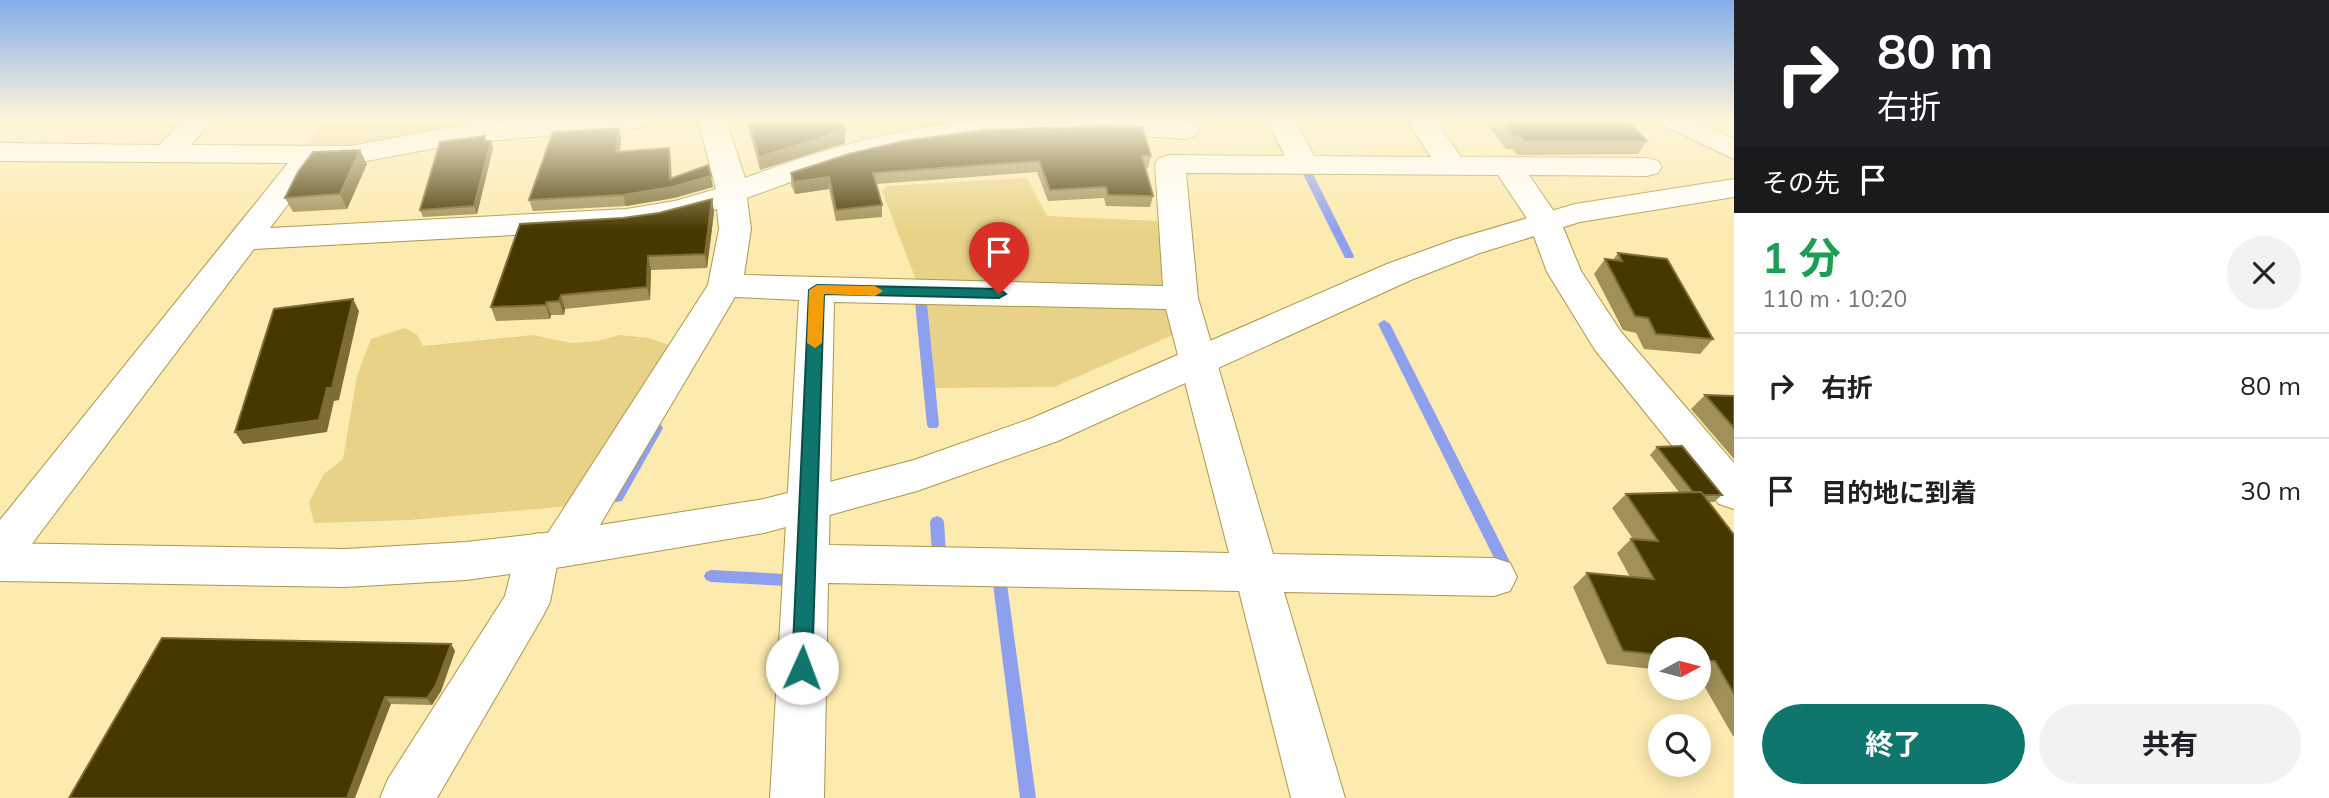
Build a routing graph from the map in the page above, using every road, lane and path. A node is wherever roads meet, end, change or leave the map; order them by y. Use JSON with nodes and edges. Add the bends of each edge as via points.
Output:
{"nodes":[{"id":1,"x":31,"y":157,"type":"edge"},
{"id":2,"x":308,"y":157,"type":"edge"},
{"id":3,"x":723,"y":157,"type":"edge"},
{"id":4,"x":833,"y":157,"type":"edge"},
{"id":5,"x":1169,"y":157,"type":"edge"},
{"id":6,"x":1300,"y":157,"type":"edge"},
{"id":7,"x":1446,"y":157,"type":"edge"},
{"id":8,"x":7,"y":158,"type":"edge"},
{"id":9,"x":1170,"y":164,"type":"junction"},
{"id":10,"x":1304,"y":165,"type":"junction"},
{"id":11,"x":1452,"y":166,"type":"junction"},
{"id":12,"x":1507,"y":166,"type":"junction"},
{"id":13,"x":1647,"y":167,"type":"dead end"},
{"id":14,"x":1734,"y":188,"type":"edge"},
{"id":15,"x":731,"y":194,"type":"junction"},
{"id":16,"x":1544,"y":220,"type":"junction"},
{"id":17,"x":243,"y":240,"type":"junction"},
{"id":18,"x":725,"y":285,"type":"junction"},
{"id":19,"x":817,"y":290,"type":"junction"},
{"id":20,"x":1181,"y":298,"type":"junction"},
{"id":21,"x":1199,"y":360,"type":"junction"},
{"id":22,"x":1734,"y":492,"type":"edge"},
{"id":23,"x":809,"y":504,"type":"junction"},
{"id":24,"x":550,"y":551,"type":"junction"},
{"id":25,"x":0,"y":552,"type":"edge"},
{"id":26,"x":0,"y":562,"type":"edge"},
{"id":27,"x":807,"y":564,"type":"junction"},
{"id":28,"x":1257,"y":573,"type":"junction"},
{"id":29,"x":1494,"y":577,"type":"dead end"},
{"id":30,"x":407,"y":798,"type":"edge"},
{"id":31,"x":797,"y":798,"type":"edge"},
{"id":32,"x":1318,"y":798,"type":"edge"}],
"edges":[{"from":1,"to":8,"type":"street"},
{"from":2,"to":17,"type":"street"},
{"from":3,"to":15,"type":"street"},
{"from":4,"to":15,"type":"street"},
{"from":5,"to":9,"type":"street"},
{"from":6,"to":10,"type":"street"},
{"from":7,"to":11,"type":"street"},
{"from":9,"to":10,"type":"street"},
{"from":9,"to":20,"type":"street"},
{"from":10,"to":11,"type":"street"},
{"from":11,"to":12,"type":"street"},
{"from":12,"to":13,"type":"street"},
{"from":12,"to":16,"type":"street"},
{"from":14,"to":16,"type":"street"},
{"from":15,"to":17,"type":"street","via":[[660,214]]},
{"from":15,"to":18,"type":"street","via":[[735,229]]},
{"from":16,"to":21,"type":"street","via":[[1399,272]]},
{"from":16,"to":22,"type":"street","via":[[1564,272],[1608,341]]},
{"from":17,"to":25,"type":"street"},
{"from":18,"to":19,"type":"street"},
{"from":18,"to":24,"type":"street"},
{"from":19,"to":20,"type":"street"},
{"from":19,"to":23,"type":"street"},
{"from":20,"to":21,"type":"street"},
{"from":21,"to":23,"type":"street","via":[[1044,430],[917,475]]},
{"from":21,"to":28,"type":"street"},
{"from":23,"to":24,"type":"street","via":[[764,516]]},
{"from":23,"to":27,"type":"street"},
{"from":24,"to":26,"type":"street","via":[[345,569]]},
{"from":24,"to":30,"type":"street","via":[[527,601]]},
{"from":27,"to":28,"type":"street"},
{"from":27,"to":31,"type":"street"},
{"from":28,"to":29,"type":"street"},
{"from":28,"to":32,"type":"street"}]}
